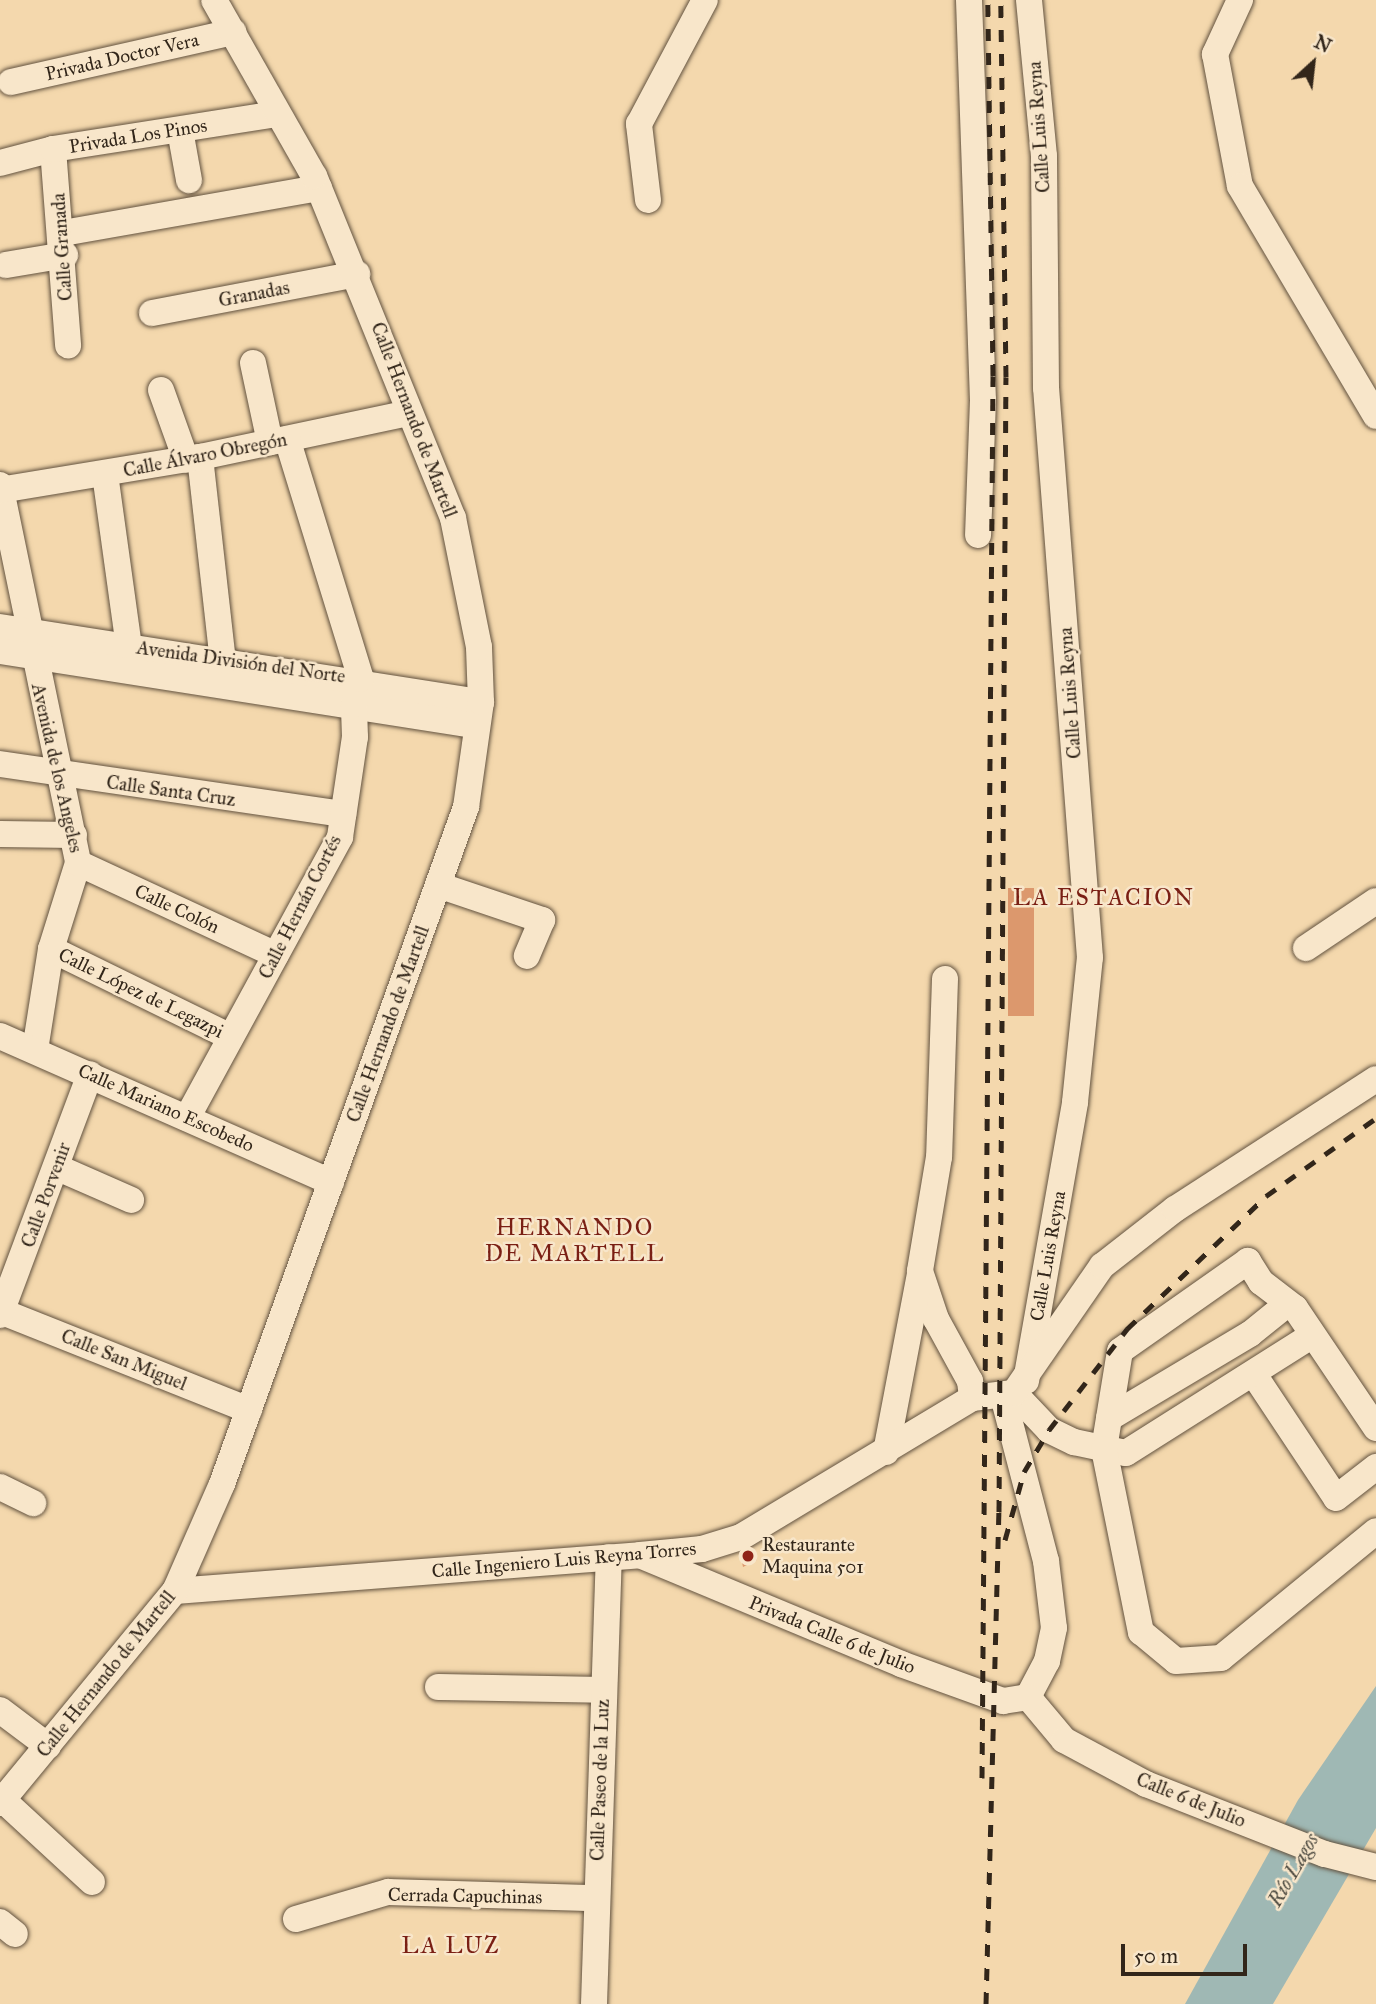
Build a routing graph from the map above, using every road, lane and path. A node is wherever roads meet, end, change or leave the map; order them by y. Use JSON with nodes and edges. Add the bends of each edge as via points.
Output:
{"nodes":[{"id":1,"x":214,"y":0,"type":"edge"},
{"id":2,"x":705,"y":0,"type":"edge"},
{"id":3,"x":969,"y":0,"type":"edge"},
{"id":4,"x":1029,"y":0,"type":"edge"},
{"id":5,"x":1240,"y":0,"type":"edge"},
{"id":6,"x":233,"y":32,"type":"junction"},
{"id":7,"x":11,"y":82,"type":"dead end"},
{"id":8,"x":276,"y":114,"type":"junction"},
{"id":9,"x":180,"y":130,"type":"junction"},
{"id":10,"x":53,"y":149,"type":"junction"},
{"id":11,"x":0,"y":163,"type":"edge"},
{"id":12,"x":188,"y":180,"type":"dead end"},
{"id":13,"x":319,"y":188,"type":"junction"},
{"id":14,"x":648,"y":200,"type":"dead end"},
{"id":15,"x":64,"y":244,"type":"junction"},
{"id":16,"x":6,"y":265,"type":"dead end"},
{"id":17,"x":356,"y":274,"type":"junction"},
{"id":18,"x":152,"y":313,"type":"dead end"},
{"id":19,"x":68,"y":345,"type":"dead end"},
{"id":20,"x":253,"y":363,"type":"dead end"},
{"id":21,"x":161,"y":390,"type":"dead end"},
{"id":22,"x":408,"y":413,"type":"junction"},
{"id":23,"x":1376,"y":416,"type":"edge"},
{"id":24,"x":278,"y":441,"type":"junction"},
{"id":25,"x":193,"y":458,"type":"junction"},
{"id":26,"x":106,"y":474,"type":"junction"},
{"id":27,"x":0,"y":488,"type":"edge"},
{"id":28,"x":978,"y":535,"type":"dead end"},
{"id":29,"x":0,"y":627,"type":"edge"},
{"id":30,"x":32,"y":646,"type":"junction"},
{"id":31,"x":129,"y":646,"type":"junction"},
{"id":32,"x":0,"y":651,"type":"edge"},
{"id":33,"x":223,"y":661,"type":"junction"},
{"id":34,"x":357,"y":692,"type":"junction"},
{"id":35,"x":478,"y":713,"type":"junction"},
{"id":36,"x":0,"y":764,"type":"edge"},
{"id":37,"x":58,"y":776,"type":"junction"},
{"id":38,"x":343,"y":814,"type":"junction"},
{"id":39,"x":0,"y":834,"type":"edge"},
{"id":40,"x":74,"y":835,"type":"junction"},
{"id":41,"x":78,"y":863,"type":"junction"},
{"id":42,"x":438,"y":886,"type":"junction"},
{"id":43,"x":1376,"y":901,"type":"edge"},
{"id":44,"x":1306,"y":948,"type":"dead end"},
{"id":45,"x":51,"y":949,"type":"junction"},
{"id":46,"x":276,"y":955,"type":"junction"},
{"id":47,"x":527,"y":956,"type":"dead end"},
{"id":48,"x":945,"y":979,"type":"dead end"},
{"id":49,"x":0,"y":1035,"type":"edge"},
{"id":50,"x":231,"y":1037,"type":"junction"},
{"id":51,"x":35,"y":1050,"type":"junction"},
{"id":52,"x":90,"y":1074,"type":"junction"},
{"id":53,"x":1376,"y":1079,"type":"edge"},
{"id":54,"x":187,"y":1118,"type":"junction"},
{"id":55,"x":56,"y":1167,"type":"junction"},
{"id":56,"x":331,"y":1182,"type":"junction"},
{"id":57,"x":131,"y":1200,"type":"dead end"},
{"id":58,"x":920,"y":1271,"type":"junction"},
{"id":59,"x":1286,"y":1305,"type":"junction"},
{"id":60,"x":1,"y":1312,"type":"edge"},
{"id":61,"x":1311,"y":1336,"type":"junction"},
{"id":62,"x":1255,"y":1376,"type":"junction"},
{"id":63,"x":1014,"y":1390,"type":"junction"},
{"id":64,"x":972,"y":1398,"type":"junction"},
{"id":65,"x":249,"y":1410,"type":"junction"},
{"id":66,"x":1109,"y":1419,"type":"junction"},
{"id":67,"x":1376,"y":1428,"type":"edge"},
{"id":68,"x":1104,"y":1449,"type":"junction"},
{"id":69,"x":886,"y":1452,"type":"junction"},
{"id":70,"x":1376,"y":1467,"type":"edge"},
{"id":71,"x":0,"y":1487,"type":"edge"},
{"id":72,"x":33,"y":1503,"type":"dead end"},
{"id":73,"x":1376,"y":1531,"type":"edge"},
{"id":74,"x":640,"y":1555,"type":"junction"},
{"id":75,"x":609,"y":1557,"type":"junction"},
{"id":76,"x":175,"y":1591,"type":"junction"},
{"id":77,"x":439,"y":1687,"type":"dead end"},
{"id":78,"x":604,"y":1690,"type":"junction"},
{"id":79,"x":1028,"y":1697,"type":"junction"},
{"id":80,"x":0,"y":1710,"type":"edge"},
{"id":81,"x":48,"y":1746,"type":"junction"},
{"id":82,"x":3,"y":1797,"type":"edge"},
{"id":83,"x":1376,"y":1867,"type":"edge"},
{"id":84,"x":92,"y":1882,"type":"dead end"},
{"id":85,"x":596,"y":1898,"type":"junction"},
{"id":86,"x":296,"y":1919,"type":"dead end"},
{"id":87,"x":594,"y":2004,"type":"edge"}],
"edges":[{"from":1,"to":6,"type":"street","name":"Calle Hernando de Martell"},
{"from":2,"to":14,"type":"street","via":[[639,124]]},
{"from":3,"to":28,"type":"street","via":[[983,400]]},
{"from":4,"to":63,"type":"street","name":"Calle Luis Reyna","via":[[1044,156],[1046,388],[1090,958],[1075,1102]]},
{"from":5,"to":23,"type":"street","via":[[1215,54],[1240,186]]},
{"from":6,"to":7,"type":"street","name":"Privada Doctor Vera"},
{"from":6,"to":8,"type":"street","name":"Calle Hernando de Martell"},
{"from":8,"to":9,"type":"street","name":"Privada Los Pinos"},
{"from":8,"to":13,"type":"street","name":"Calle Hernando de Martell"},
{"from":9,"to":10,"type":"street","name":"Privada Los Pinos"},
{"from":9,"to":12,"type":"street"},
{"from":10,"to":11,"type":"street","name":"Privada Los Pinos"},
{"from":10,"to":15,"type":"street","name":"Calle Granada"},
{"from":13,"to":15,"type":"street"},
{"from":13,"to":17,"type":"street","name":"Calle Hernando de Martell"},
{"from":15,"to":16,"type":"street"},
{"from":15,"to":19,"type":"street","name":"Calle Granada"},
{"from":17,"to":18,"type":"street","name":"Granadas"},
{"from":17,"to":22,"type":"street","name":"Calle Hernando de Martell"},
{"from":20,"to":24,"type":"street","name":"Calle Hernán Cortés"},
{"from":21,"to":25,"type":"street"},
{"from":22,"to":24,"type":"street","name":"Calle Álvaro Obregón"},
{"from":22,"to":35,"type":"street","name":"Calle Hernando de Martell","via":[[453,518],[479,647]]},
{"from":24,"to":25,"type":"street","name":"Calle Álvaro Obregón"},
{"from":24,"to":34,"type":"street","name":"Calle Hernán Cortés"},
{"from":25,"to":26,"type":"street","name":"Calle Álvaro Obregón"},
{"from":25,"to":33,"type":"street"},
{"from":26,"to":27,"type":"street","name":"Calle Álvaro Obregón"},
{"from":26,"to":31,"type":"street"},
{"from":27,"to":30,"type":"street","name":"Avenida de los Angeles"},
{"from":29,"to":30,"type":"street","name":"Avenida División del Norte"},
{"from":30,"to":31,"type":"street","name":"Avenida División del Norte"},
{"from":30,"to":32,"type":"street","name":"Avenida División del Norte"},
{"from":30,"to":34,"type":"street","name":"Avenida División del Norte"},
{"from":30,"to":37,"type":"street","name":"Avenida de los Angeles"},
{"from":31,"to":33,"type":"street","name":"Avenida División del Norte"},
{"from":33,"to":34,"type":"street","name":"Avenida División del Norte"},
{"from":34,"to":35,"type":"street","name":"Avenida División del Norte"},
{"from":34,"to":38,"type":"street","name":"Calle Hernán Cortés"},
{"from":35,"to":42,"type":"street","name":"Calle Hernando de Martell","via":[[466,807]]},
{"from":36,"to":37,"type":"street","name":"Calle Santa Cruz"},
{"from":37,"to":38,"type":"street","name":"Calle Santa Cruz"},
{"from":37,"to":40,"type":"street","name":"Avenida de los Angeles"},
{"from":38,"to":46,"type":"street","name":"Calle Hernán Cortés","via":[[340,837]]},
{"from":39,"to":40,"type":"street"},
{"from":40,"to":41,"type":"street","name":"Avenida de los Angeles"},
{"from":41,"to":45,"type":"street","name":"Avenida de los Angeles"},
{"from":41,"to":46,"type":"street","name":"Calle Colón"},
{"from":42,"to":47,"type":"street","via":[[542,920]]},
{"from":42,"to":56,"type":"street","name":"Calle Hernando de Martell"},
{"from":43,"to":44,"type":"street"},
{"from":45,"to":50,"type":"street","name":"Calle López de Legazpi"},
{"from":45,"to":51,"type":"street","name":"Avenida de los Angeles"},
{"from":46,"to":50,"type":"street","name":"Calle Hernán Cortés"},
{"from":48,"to":58,"type":"street","via":[[939,1157]]},
{"from":49,"to":51,"type":"street","name":"Calle Mariano Escobedo"},
{"from":50,"to":54,"type":"street","name":"Calle Hernán Cortés"},
{"from":51,"to":52,"type":"street","name":"Calle Mariano Escobedo"},
{"from":52,"to":54,"type":"street","name":"Calle Mariano Escobedo"},
{"from":52,"to":55,"type":"street","name":"Calle Porvenir"},
{"from":53,"to":63,"type":"street","via":[[1175,1209],[1102,1266]]},
{"from":54,"to":56,"type":"street","name":"Calle Mariano Escobedo"},
{"from":55,"to":57,"type":"street"},
{"from":55,"to":60,"type":"street","name":"Calle Porvenir"},
{"from":56,"to":65,"type":"street","name":"Calle Hernando de Martell"},
{"from":58,"to":64,"type":"street","via":[[936,1319],[970,1381]]},
{"from":58,"to":69,"type":"street"},
{"from":59,"to":61,"type":"street","via":[[1295,1308]]},
{"from":59,"to":66,"type":"street","via":[[1250,1334]]},
{"from":59,"to":66,"type":"street","via":[[1248,1261],[1119,1351]]},
{"from":60,"to":65,"type":"street","name":"Calle San Miguel"},
{"from":61,"to":62,"type":"street"},
{"from":61,"to":67,"type":"street","via":[[1323,1346]]},
{"from":62,"to":68,"type":"street","via":[[1155,1439],[1126,1453]]},
{"from":62,"to":70,"type":"street","via":[[1336,1498]]},
{"from":63,"to":64,"type":"street","name":"Calle Ingeniero Luis Reyna Torres"},
{"from":63,"to":68,"type":"street","via":[[1049,1430]]},
{"from":63,"to":79,"type":"street","name":"Calle Luis Reyna","via":[[1054,1628],[1047,1661]]},
{"from":64,"to":69,"type":"street","name":"Calle Ingeniero Luis Reyna Torres"},
{"from":65,"to":76,"type":"street","name":"Calle Hernando de Martell"},
{"from":66,"to":68,"type":"street"},
{"from":68,"to":73,"type":"street","via":[[1141,1632],[1176,1661],[1221,1658]]},
{"from":69,"to":74,"type":"street","name":"Calle Ingeniero Luis Reyna Torres","via":[[741,1537],[702,1549]]},
{"from":71,"to":72,"type":"street"},
{"from":74,"to":75,"type":"street","name":"Calle Ingeniero Luis Reyna Torres"},
{"from":74,"to":79,"type":"street","name":"Privada Calle 6 de Julio","via":[[924,1673],[1003,1701]]},
{"from":75,"to":76,"type":"street","name":"Calle Ingeniero Luis Reyna Torres"},
{"from":75,"to":78,"type":"street","name":"Calle Paseo de la Luz"},
{"from":76,"to":81,"type":"street","name":"Calle Hernando de Martell"},
{"from":77,"to":78,"type":"street"},
{"from":78,"to":85,"type":"street","name":"Calle Paseo de la Luz"},
{"from":79,"to":83,"type":"street","name":"Calle 6 de Julio","via":[[1064,1740],[1146,1784]]},
{"from":80,"to":81,"type":"street"},
{"from":81,"to":82,"type":"street","name":"Calle Hernando de Martell"},
{"from":82,"to":84,"type":"street"},
{"from":85,"to":86,"type":"street","name":"Cerrada Capuchinas","via":[[388,1892]]},
{"from":85,"to":87,"type":"street","name":"Calle Paseo de la Luz"}]}
